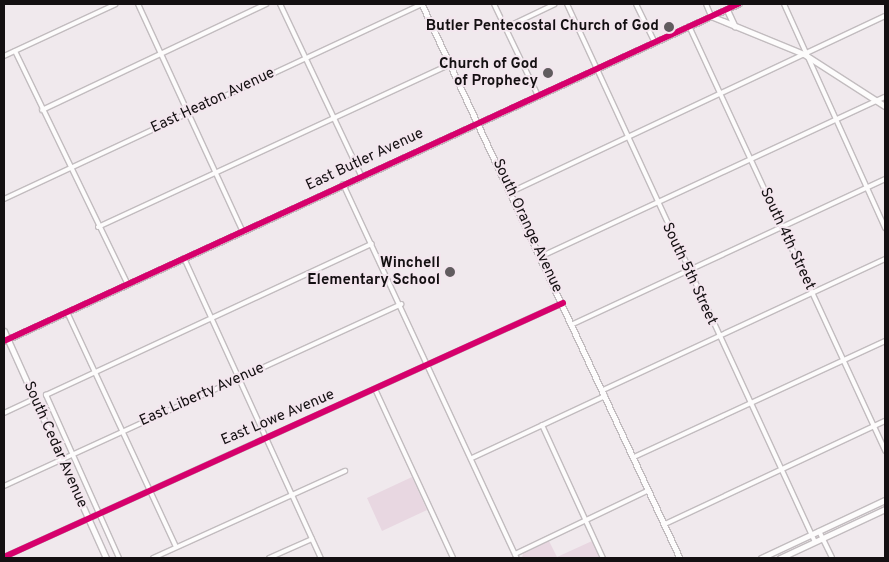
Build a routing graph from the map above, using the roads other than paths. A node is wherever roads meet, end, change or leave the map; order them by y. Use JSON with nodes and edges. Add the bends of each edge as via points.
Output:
{"nodes":[{"id":1,"x":116,"y":4,"type":"edge"},
{"id":2,"x":138,"y":4,"type":"edge"},
{"id":3,"x":266,"y":4,"type":"edge"},
{"id":4,"x":280,"y":4,"type":"edge"},
{"id":5,"x":423,"y":4,"type":"edge"},
{"id":6,"x":494,"y":4,"type":"edge"},
{"id":7,"x":555,"y":4,"type":"edge"},
{"id":8,"x":567,"y":4,"type":"edge"},
{"id":9,"x":636,"y":4,"type":"edge"},
{"id":10,"x":706,"y":4,"type":"edge"},
{"id":11,"x":738,"y":4,"type":"edge"},
{"id":12,"x":784,"y":4,"type":"edge"},
{"id":13,"x":727,"y":9,"type":"junction"},
{"id":14,"x":712,"y":16,"type":"junction"},
{"id":15,"x":885,"y":16,"type":"edge"},
{"id":16,"x":689,"y":26,"type":"junction"},
{"id":17,"x":736,"y":26,"type":"junction"},
{"id":18,"x":505,"y":28,"type":"junction"},
{"id":19,"x":655,"y":43,"type":"junction"},
{"id":20,"x":16,"y":51,"type":"junction"},
{"id":21,"x":161,"y":54,"type":"junction"},
{"id":22,"x":806,"y":54,"type":"junction"},
{"id":23,"x":4,"y":56,"type":"edge"},
{"id":24,"x":306,"y":58,"type":"junction"},
{"id":25,"x":451,"y":64,"type":"junction"},
{"id":26,"x":597,"y":69,"type":"junction"},
{"id":27,"x":721,"y":94,"type":"junction"},
{"id":28,"x":538,"y":96,"type":"junction"},
{"id":29,"x":885,"y":97,"type":"edge"},
{"id":30,"x":876,"y":101,"type":"junction"},
{"id":31,"x":885,"y":106,"type":"edge"},
{"id":32,"x":42,"y":110,"type":"junction"},
{"id":33,"x":188,"y":113,"type":"junction"},
{"id":34,"x":333,"y":118,"type":"junction"},
{"id":35,"x":836,"y":119,"type":"junction"},
{"id":36,"x":479,"y":123,"type":"junction"},
{"id":37,"x":627,"y":137,"type":"junction"},
{"id":38,"x":750,"y":160,"type":"junction"},
{"id":39,"x":71,"y":167,"type":"junction"},
{"id":40,"x":215,"y":171,"type":"junction"},
{"id":41,"x":361,"y":175,"type":"junction"},
{"id":42,"x":885,"y":179,"type":"edge"},
{"id":43,"x":343,"y":184,"type":"junction"},
{"id":44,"x":868,"y":188,"type":"junction"},
{"id":45,"x":511,"y":192,"type":"junction"},
{"id":46,"x":4,"y":199,"type":"edge"},
{"id":47,"x":657,"y":205,"type":"junction"},
{"id":48,"x":98,"y":227,"type":"junction"},
{"id":49,"x":781,"y":228,"type":"junction"},
{"id":50,"x":885,"y":228,"type":"edge"},
{"id":51,"x":242,"y":230,"type":"junction"},
{"id":52,"x":372,"y":244,"type":"junction"},
{"id":53,"x":542,"y":256,"type":"junction"},
{"id":54,"x":184,"y":258,"type":"junction"},
{"id":55,"x":885,"y":259,"type":"edge"},
{"id":56,"x":687,"y":270,"type":"junction"},
{"id":57,"x":127,"y":284,"type":"junction"},
{"id":58,"x":813,"y":292,"type":"junction"},
{"id":59,"x":563,"y":302,"type":"junction"},
{"id":60,"x":401,"y":304,"type":"junction"},
{"id":61,"x":67,"y":312,"type":"junction"},
{"id":62,"x":212,"y":318,"type":"junction"},
{"id":63,"x":573,"y":324,"type":"junction"},
{"id":64,"x":4,"y":331,"type":"edge"},
{"id":65,"x":719,"y":336,"type":"junction"},
{"id":66,"x":6,"y":340,"type":"edge"},
{"id":67,"x":885,"y":341,"type":"edge"},
{"id":68,"x":842,"y":361,"type":"junction"},
{"id":69,"x":429,"y":365,"type":"junction"},
{"id":70,"x":95,"y":371,"type":"junction"},
{"id":71,"x":239,"y":377,"type":"junction"},
{"id":72,"x":375,"y":389,"type":"junction"},
{"id":73,"x":603,"y":390,"type":"junction"},
{"id":74,"x":605,"y":396,"type":"junction"},
{"id":75,"x":34,"y":399,"type":"junction"},
{"id":76,"x":750,"y":404,"type":"junction"},
{"id":77,"x":4,"y":413,"type":"edge"},
{"id":78,"x":885,"y":421,"type":"edge"},
{"id":79,"x":542,"y":426,"type":"junction"},
{"id":80,"x":874,"y":427,"type":"junction"},
{"id":81,"x":122,"y":430,"type":"junction"},
{"id":82,"x":266,"y":438,"type":"junction"},
{"id":83,"x":885,"y":451,"type":"edge"},
{"id":84,"x":71,"y":454,"type":"junction"},
{"id":85,"x":634,"y":457,"type":"junction"},
{"id":86,"x":472,"y":458,"type":"junction"},
{"id":87,"x":61,"y":459,"type":"junction"},
{"id":88,"x":780,"y":470,"type":"junction"},
{"id":89,"x":345,"y":471,"type":"dead end"},
{"id":90,"x":4,"y":486,"type":"edge"},
{"id":91,"x":149,"y":489,"type":"junction"},
{"id":92,"x":649,"y":490,"type":"junction"},
{"id":93,"x":292,"y":494,"type":"junction"},
{"id":94,"x":885,"y":500,"type":"edge"},
{"id":95,"x":885,"y":509,"type":"edge"},
{"id":96,"x":98,"y":513,"type":"junction"},
{"id":97,"x":88,"y":518,"type":"junction"},
{"id":98,"x":586,"y":520,"type":"junction"},
{"id":99,"x":665,"y":524,"type":"junction"},
{"id":100,"x":819,"y":531,"type":"junction"},
{"id":101,"x":812,"y":535,"type":"junction"},
{"id":102,"x":823,"y":538,"type":"junction"},
{"id":103,"x":312,"y":539,"type":"junction"},
{"id":104,"x":815,"y":542,"type":"junction"},
{"id":105,"x":176,"y":547,"type":"junction"},
{"id":106,"x":516,"y":556,"type":"edge"},
{"id":107,"x":4,"y":557,"type":"edge"},
{"id":108,"x":106,"y":558,"type":"edge"},
{"id":109,"x":119,"y":558,"type":"edge"},
{"id":110,"x":152,"y":558,"type":"edge"},
{"id":111,"x":269,"y":558,"type":"edge"},
{"id":112,"x":320,"y":558,"type":"edge"},
{"id":113,"x":453,"y":558,"type":"edge"},
{"id":114,"x":603,"y":558,"type":"edge"},
{"id":115,"x":680,"y":558,"type":"edge"},
{"id":116,"x":760,"y":558,"type":"edge"},
{"id":117,"x":780,"y":558,"type":"edge"},
{"id":118,"x":832,"y":558,"type":"edge"}],
"edges":[{"from":1,"to":20,"type":"street"},
{"from":2,"to":21,"type":"street"},
{"from":3,"to":21,"type":"street"},
{"from":4,"to":24,"type":"street"},
{"from":5,"to":24,"type":"street","name":"East Heaton Avenue"},
{"from":5,"to":25,"type":"street","name":"South Orange Avenue"},
{"from":6,"to":18,"type":"street"},
{"from":7,"to":18,"type":"street"},
{"from":8,"to":26,"type":"street","name":"South 5th Street"},
{"from":9,"to":19,"type":"street"},
{"from":10,"to":14,"type":"street"},
{"from":11,"to":13,"type":"street","name":"East Butler Avenue"},
{"from":12,"to":22,"type":"street"},
{"from":13,"to":14,"type":"street","name":"East Butler Avenue"},
{"from":13,"to":17,"type":"street"},
{"from":14,"to":16,"type":"street","name":"East Butler Avenue"},
{"from":14,"to":17,"type":"street"},
{"from":15,"to":22,"type":"street"},
{"from":16,"to":19,"type":"street","name":"East Butler Avenue"},
{"from":16,"to":27,"type":"street","name":"South 4th Street"},
{"from":17,"to":22,"type":"street"},
{"from":18,"to":28,"type":"street"},
{"from":19,"to":26,"type":"street","name":"East Butler Avenue"},
{"from":20,"to":23,"type":"street"},
{"from":20,"to":32,"type":"street"},
{"from":21,"to":32,"type":"street"},
{"from":21,"to":33,"type":"street"},
{"from":22,"to":27,"type":"street"},
{"from":22,"to":30,"type":"street"},
{"from":22,"to":35,"type":"street"},
{"from":24,"to":33,"type":"street","name":"East Heaton Avenue"},
{"from":24,"to":34,"type":"street"},
{"from":25,"to":34,"type":"street"},
{"from":25,"to":36,"type":"street","name":"South Orange Avenue"},
{"from":26,"to":28,"type":"street","name":"East Butler Avenue"},
{"from":26,"to":37,"type":"street","name":"South 5th Street"},
{"from":27,"to":37,"type":"street"},
{"from":27,"to":38,"type":"street","name":"South 4th Street"},
{"from":28,"to":36,"type":"street","name":"East Butler Avenue"},
{"from":29,"to":30,"type":"street"},
{"from":30,"to":31,"type":"street"},
{"from":30,"to":35,"type":"street"},
{"from":32,"to":39,"type":"street"},
{"from":33,"to":39,"type":"street","name":"East Heaton Avenue"},
{"from":33,"to":40,"type":"street"},
{"from":34,"to":40,"type":"street"},
{"from":34,"to":41,"type":"street"},
{"from":35,"to":38,"type":"street"},
{"from":35,"to":44,"type":"street"},
{"from":36,"to":41,"type":"street","name":"East Butler Avenue"},
{"from":36,"to":45,"type":"street","name":"South Orange Avenue"},
{"from":37,"to":45,"type":"street"},
{"from":37,"to":47,"type":"street","name":"South 5th Street"},
{"from":38,"to":47,"type":"street"},
{"from":38,"to":49,"type":"street","name":"South 4th Street"},
{"from":39,"to":46,"type":"street","name":"East Heaton Avenue"},
{"from":39,"to":48,"type":"street"},
{"from":40,"to":48,"type":"street"},
{"from":40,"to":51,"type":"street"},
{"from":41,"to":43,"type":"street","name":"East Butler Avenue"},
{"from":42,"to":44,"type":"street"},
{"from":43,"to":51,"type":"street","name":"East Butler Avenue"},
{"from":43,"to":52,"type":"street"},
{"from":44,"to":49,"type":"street"},
{"from":44,"to":50,"type":"street"},
{"from":45,"to":53,"type":"street","name":"South Orange Avenue"},
{"from":47,"to":53,"type":"street"},
{"from":47,"to":56,"type":"street","name":"South 5th Street"},
{"from":48,"to":57,"type":"street"},
{"from":49,"to":56,"type":"street"},
{"from":49,"to":58,"type":"street","name":"South 4th Street"},
{"from":51,"to":54,"type":"street","name":"East Butler Avenue"},
{"from":52,"to":60,"type":"street"},
{"from":52,"to":62,"type":"street"},
{"from":53,"to":59,"type":"street","name":"South Orange Avenue"},
{"from":54,"to":57,"type":"street","name":"East Butler Avenue"},
{"from":54,"to":62,"type":"street"},
{"from":55,"to":58,"type":"street"},
{"from":56,"to":63,"type":"street"},
{"from":56,"to":65,"type":"street","name":"South 5th Street"},
{"from":57,"to":61,"type":"street","name":"East Butler Avenue"},
{"from":58,"to":65,"type":"street"},
{"from":58,"to":68,"type":"street","name":"South 4th Street"},
{"from":59,"to":63,"type":"street","name":"South Orange Avenue"},
{"from":59,"to":69,"type":"street","name":"East Lowe Avenue"},
{"from":60,"to":69,"type":"street"},
{"from":60,"to":71,"type":"street","name":"East Liberty Avenue"},
{"from":61,"to":66,"type":"street","name":"East Butler Avenue"},
{"from":61,"to":70,"type":"street"},
{"from":62,"to":70,"type":"street"},
{"from":62,"to":71,"type":"street"},
{"from":63,"to":73,"type":"street","name":"South Orange Avenue"},
{"from":64,"to":66,"type":"main road","name":"South Cedar Avenue"},
{"from":65,"to":73,"type":"street"},
{"from":65,"to":76,"type":"street","name":"South 5th Street"},
{"from":66,"to":75,"type":"main road","name":"South Cedar Avenue"},
{"from":67,"to":68,"type":"street"},
{"from":68,"to":76,"type":"street"},
{"from":68,"to":80,"type":"street","name":"South 4th Street"},
{"from":69,"to":72,"type":"street","name":"East Lowe Avenue"},
{"from":69,"to":86,"type":"street"},
{"from":70,"to":81,"type":"street"},
{"from":70,"to":84,"type":"street","via":[[46,395]]},
{"from":71,"to":81,"type":"street","name":"East Liberty Avenue"},
{"from":71,"to":82,"type":"street"},
{"from":72,"to":82,"type":"street","name":"East Lowe Avenue"},
{"from":72,"to":113,"type":"street"},
{"from":73,"to":74,"type":"street","name":"South Orange Avenue"},
{"from":74,"to":79,"type":"street"},
{"from":74,"to":85,"type":"street","name":"South Orange Avenue"},
{"from":75,"to":77,"type":"street"},
{"from":75,"to":87,"type":"main road","name":"South Cedar Avenue"},
{"from":76,"to":85,"type":"street"},
{"from":76,"to":88,"type":"street","name":"South 5th Street"},
{"from":78,"to":80,"type":"street"},
{"from":79,"to":86,"type":"street"},
{"from":79,"to":98,"type":"street"},
{"from":80,"to":83,"type":"street","name":"South 4th Street"},
{"from":80,"to":88,"type":"street"},
{"from":81,"to":84,"type":"street","name":"East Liberty Avenue"},
{"from":81,"to":91,"type":"street"},
{"from":82,"to":91,"type":"street","name":"East Lowe Avenue"},
{"from":82,"to":93,"type":"street"},
{"from":84,"to":87,"type":"street","name":"East Liberty Avenue"},
{"from":84,"to":96,"type":"street"},
{"from":85,"to":92,"type":"street","name":"South Orange Avenue"},
{"from":86,"to":106,"type":"street"},
{"from":87,"to":90,"type":"street","name":"East Liberty Avenue"},
{"from":87,"to":97,"type":"main road","name":"South Cedar Avenue"},
{"from":88,"to":99,"type":"street"},
{"from":88,"to":101,"type":"street","name":"South 5th Street"},
{"from":89,"to":93,"type":"street"},
{"from":91,"to":96,"type":"street","name":"East Lowe Avenue"},
{"from":91,"to":105,"type":"street"},
{"from":92,"to":98,"type":"street"},
{"from":92,"to":99,"type":"street","name":"South Orange Avenue"},
{"from":93,"to":103,"type":"street"},
{"from":93,"to":105,"type":"street"},
{"from":94,"to":100,"type":"main road"},
{"from":95,"to":102,"type":"main road"},
{"from":96,"to":97,"type":"street","name":"East Lowe Avenue"},
{"from":96,"to":109,"type":"street"},
{"from":97,"to":107,"type":"street","name":"East Lowe Avenue"},
{"from":97,"to":108,"type":"main road","name":"South Cedar Avenue"},
{"from":98,"to":106,"type":"street"},
{"from":98,"to":114,"type":"street"},
{"from":99,"to":115,"type":"street","name":"South Orange Avenue"},
{"from":100,"to":101,"type":"main road"},
{"from":100,"to":102,"type":"street"},
{"from":101,"to":104,"type":"street","name":"South 5th Street"},
{"from":101,"to":116,"type":"main road"},
{"from":102,"to":104,"type":"main road"},
{"from":102,"to":118,"type":"street"},
{"from":103,"to":111,"type":"street"},
{"from":103,"to":112,"type":"street"},
{"from":104,"to":117,"type":"main road"},
{"from":105,"to":110,"type":"street"}]}
